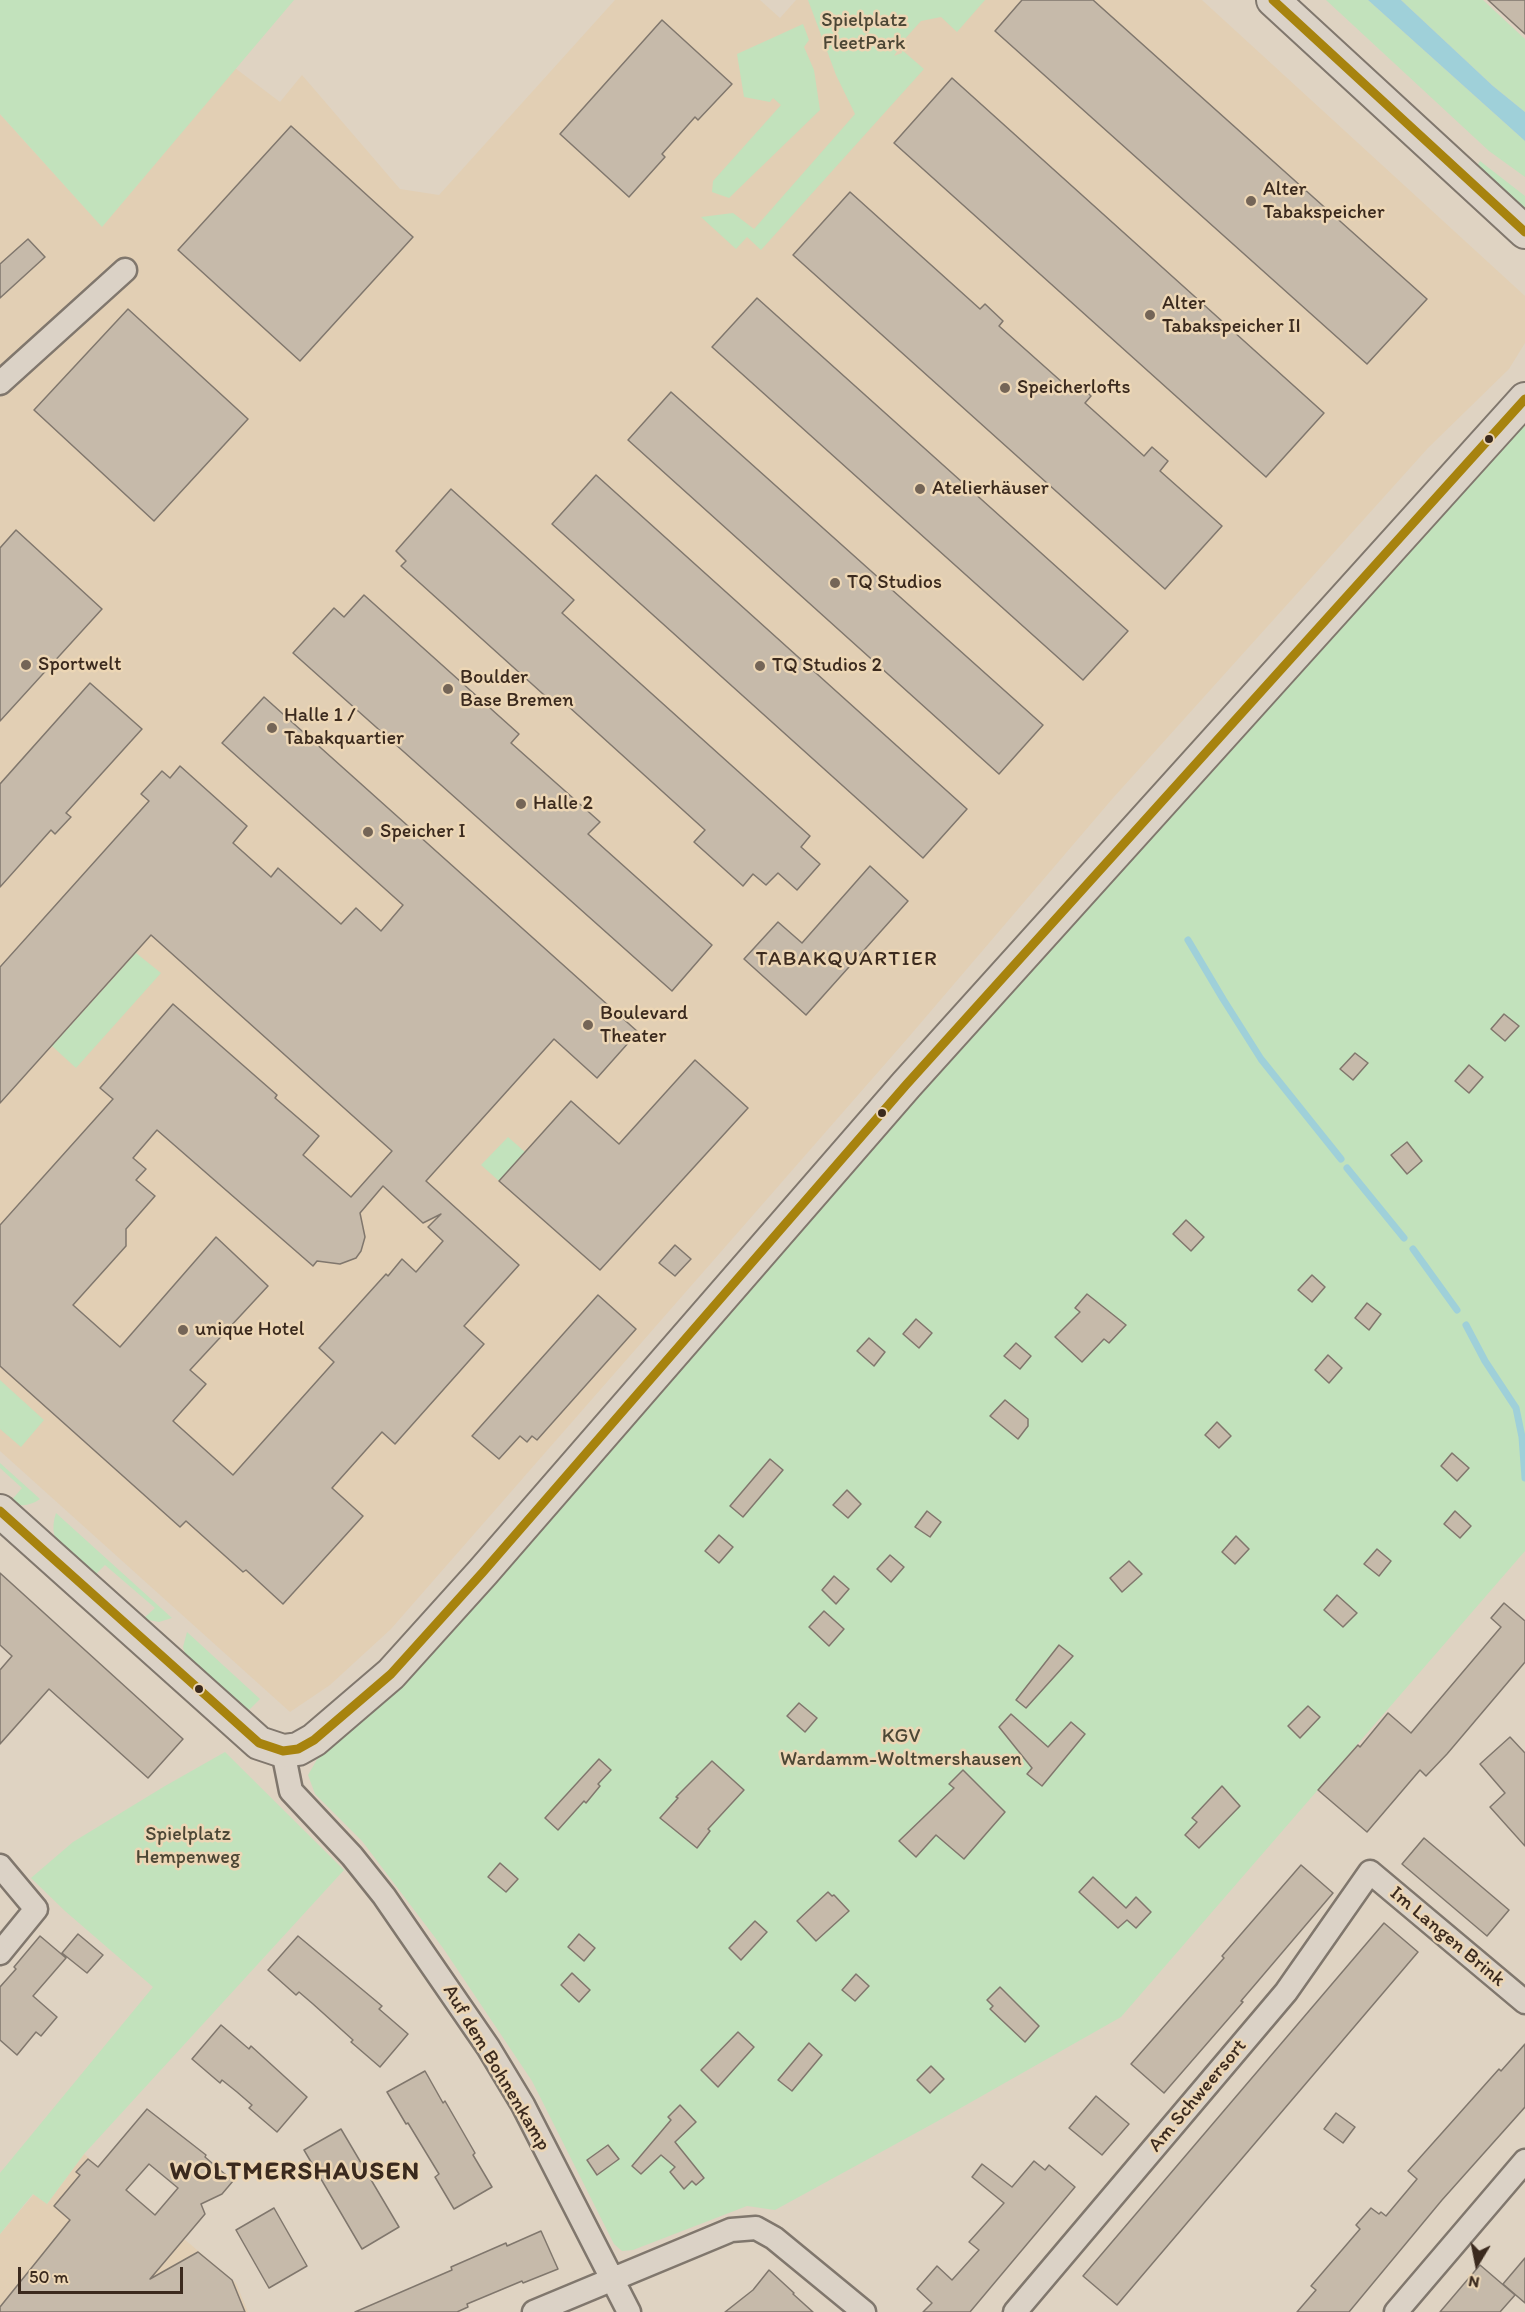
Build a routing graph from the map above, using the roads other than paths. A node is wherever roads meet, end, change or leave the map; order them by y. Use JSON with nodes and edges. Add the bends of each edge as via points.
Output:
{"nodes":[{"id":1,"x":1273,"y":0,"type":"edge"},
{"id":2,"x":1525,"y":232,"type":"edge"},
{"id":3,"x":125,"y":270,"type":"dead end"},
{"id":4,"x":0,"y":383,"type":"edge"},
{"id":5,"x":1525,"y":399,"type":"edge"},
{"id":6,"x":0,"y":1511,"type":"edge"},
{"id":7,"x":283,"y":1750,"type":"junction"},
{"id":8,"x":0,"y":1866,"type":"edge"},
{"id":9,"x":1370,"y":1872,"type":"joint"},
{"id":10,"x":0,"y":1953,"type":"edge"},
{"id":11,"x":1525,"y":2002,"type":"edge"},
{"id":12,"x":1525,"y":2161,"type":"edge"},
{"id":13,"x":612,"y":2278,"type":"junction"},
{"id":14,"x":534,"y":2312,"type":"edge"},
{"id":15,"x":629,"y":2312,"type":"edge"},
{"id":16,"x":864,"y":2312,"type":"edge"},
{"id":17,"x":1015,"y":2312,"type":"edge"},
{"id":18,"x":1396,"y":2312,"type":"edge"}],
"edges":[{"from":1,"to":2,"type":"street"},
{"from":3,"to":4,"type":"street"},
{"from":5,"to":7,"type":"street","via":[[906,1084],[391,1674],[314,1740],[298,1749]]},
{"from":6,"to":7,"type":"street","via":[[260,1743]]},
{"from":7,"to":13,"type":"street","name":"Auf dem Bohnenkamp","via":[[291,1791],[384,1896],[488,2047],[523,2105]]},
{"from":8,"to":10,"type":"street","via":[[36,1909]]},
{"from":9,"to":11,"type":"street","name":"Im Langen Brink"},
{"from":9,"to":17,"type":"street","name":"Am Schweersort","via":[[1286,1992]]},
{"from":12,"to":18,"type":"street"},
{"from":13,"to":14,"type":"street"},
{"from":13,"to":15,"type":"street","name":"Auf dem Bohnenkamp"},
{"from":13,"to":16,"type":"street","via":[[730,2230],[756,2228],[774,2238]]}]}
